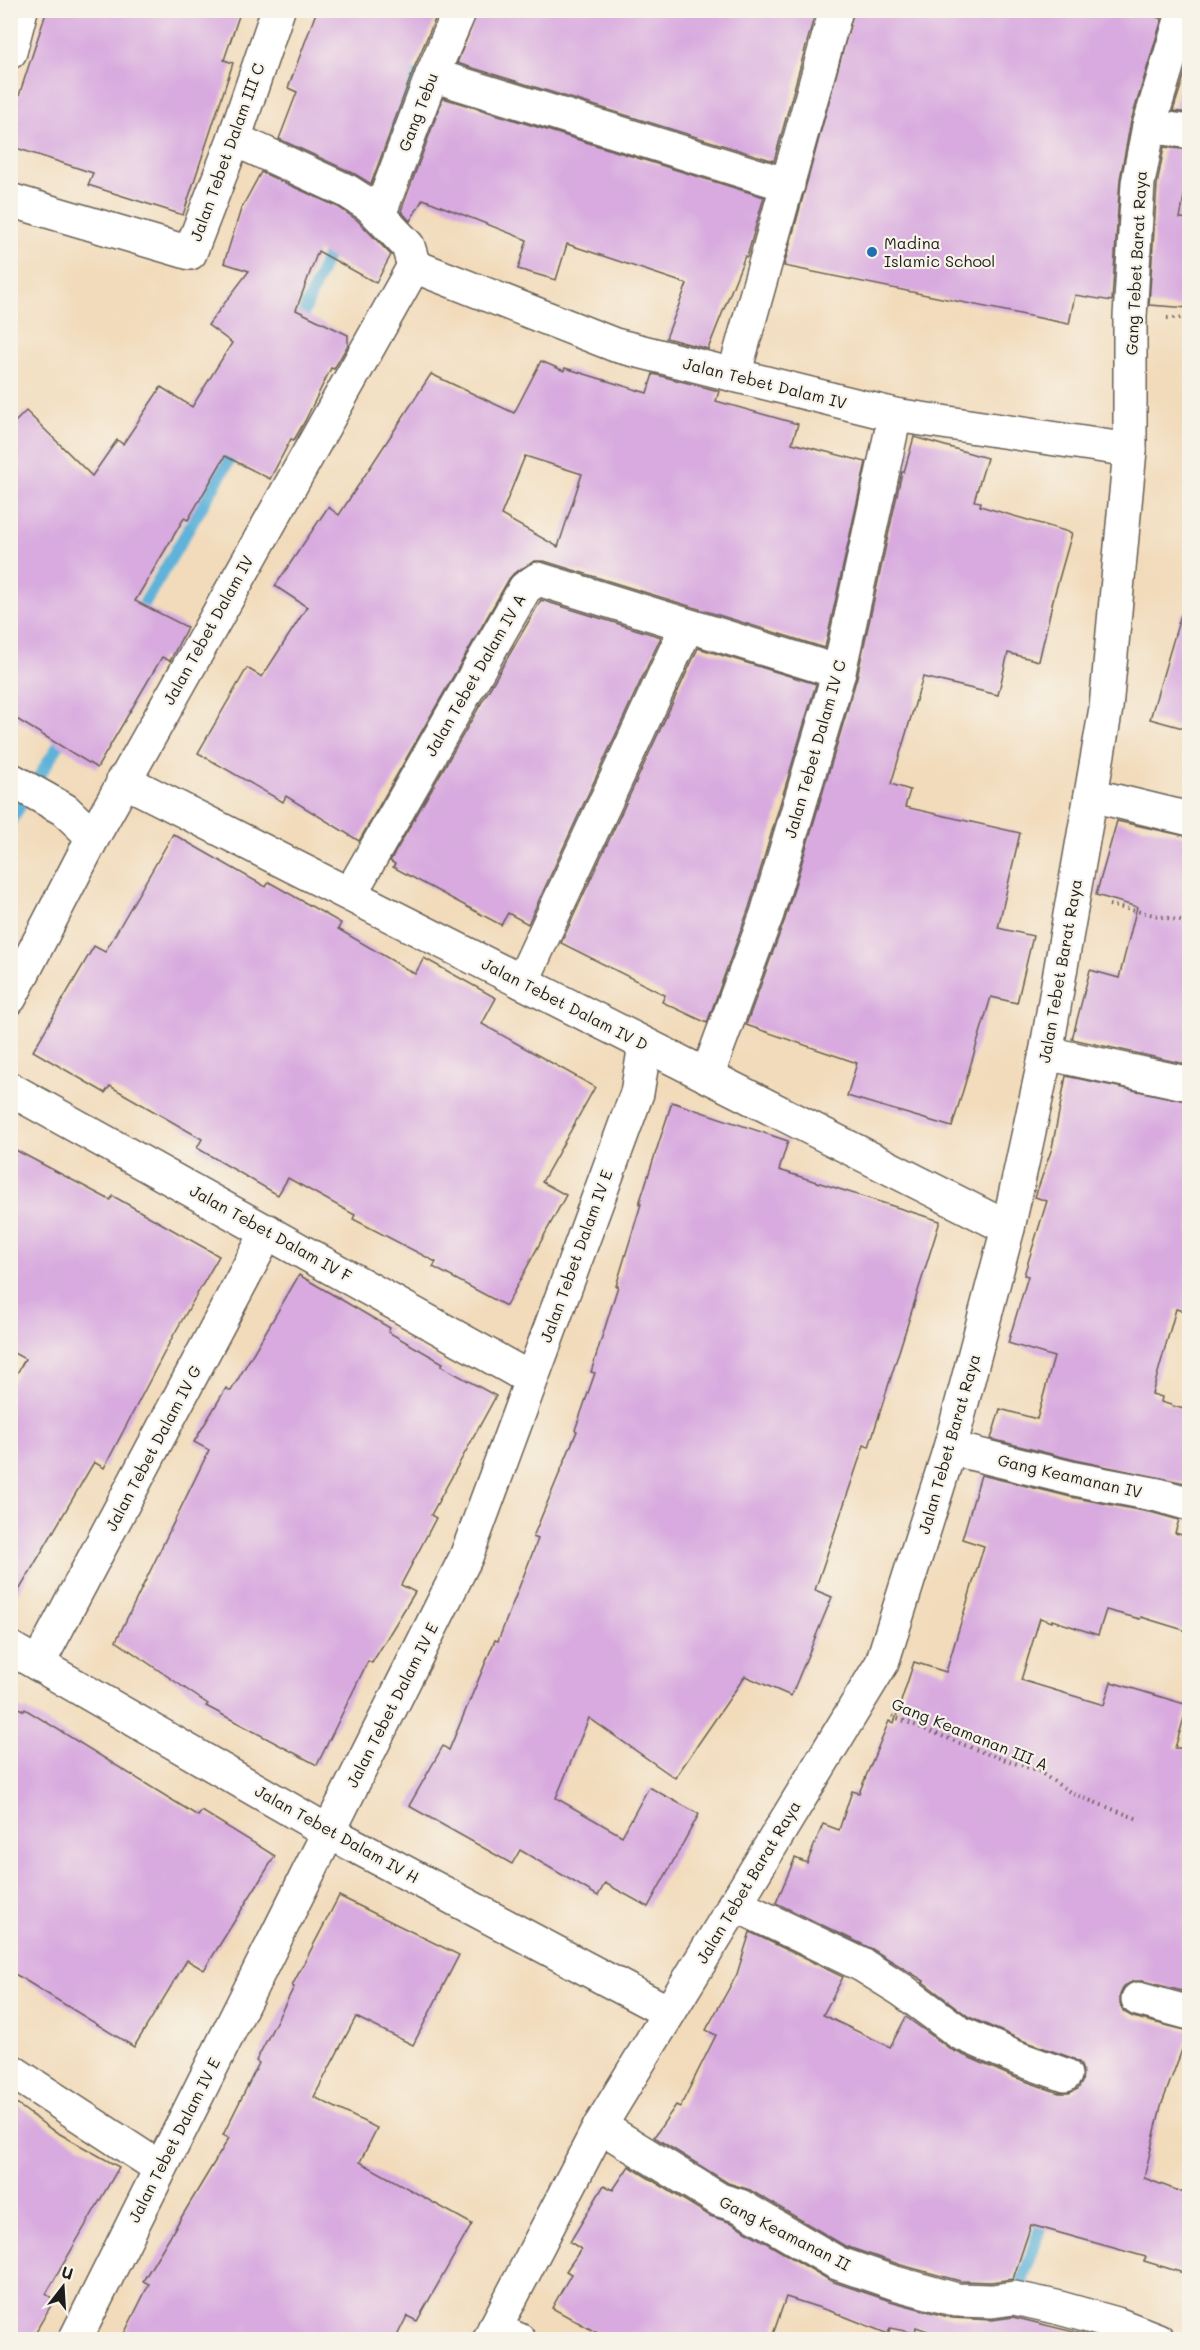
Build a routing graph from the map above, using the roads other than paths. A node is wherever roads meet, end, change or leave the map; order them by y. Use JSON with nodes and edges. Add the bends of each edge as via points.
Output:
{"nodes":[{"id":1,"x":21,"y":10,"type":"edge"},
{"id":2,"x":278,"y":10,"type":"edge"},
{"id":3,"x":460,"y":10,"type":"edge"},
{"id":4,"x":837,"y":10,"type":"edge"},
{"id":5,"x":1184,"y":10,"type":"edge"},
{"id":6,"x":10,"y":52,"type":"edge"},
{"id":7,"x":432,"y":75,"type":"junction"},
{"id":8,"x":1149,"y":126,"type":"junction"},
{"id":9,"x":1190,"y":132,"type":"edge"},
{"id":10,"x":234,"y":139,"type":"junction"},
{"id":11,"x":788,"y":185,"type":"junction"},
{"id":12,"x":10,"y":200,"type":"edge"},
{"id":13,"x":365,"y":204,"type":"junction"},
{"id":14,"x":414,"y":266,"type":"junction"},
{"id":15,"x":734,"y":375,"type":"junction"},
{"id":16,"x":895,"y":415,"type":"junction"},
{"id":17,"x":1130,"y":450,"type":"junction"},
{"id":18,"x":687,"y":626,"type":"junction"},
{"id":19,"x":839,"y":672,"type":"junction"},
{"id":20,"x":10,"y":779,"type":"edge"},
{"id":21,"x":123,"y":780,"type":"junction"},
{"id":22,"x":1090,"y":795,"type":"junction"},
{"id":23,"x":1190,"y":819,"type":"edge"},
{"id":24,"x":93,"y":837,"type":"junction"},
{"id":25,"x":350,"y":894,"type":"junction"},
{"id":26,"x":522,"y":981,"type":"junction"},
{"id":27,"x":10,"y":998,"type":"edge"},
{"id":28,"x":645,"y":1045,"type":"junction"},
{"id":29,"x":1046,"y":1053,"type":"junction"},
{"id":30,"x":707,"y":1076,"type":"junction"},
{"id":31,"x":1190,"y":1084,"type":"edge"},
{"id":32,"x":10,"y":1089,"type":"edge"},
{"id":33,"x":1008,"y":1228,"type":"junction"},
{"id":34,"x":268,"y":1231,"type":"junction"},
{"id":35,"x":531,"y":1379,"type":"junction"},
{"id":36,"x":950,"y":1448,"type":"junction"},
{"id":37,"x":1190,"y":1504,"type":"edge"},
{"id":38,"x":24,"y":1656,"type":"edge"},
{"id":39,"x":328,"y":1832,"type":"junction"},
{"id":40,"x":734,"y":1904,"type":"junction"},
{"id":41,"x":1138,"y":1999,"type":"dead end"},
{"id":42,"x":668,"y":2012,"type":"junction"},
{"id":43,"x":1190,"y":2013,"type":"edge"},
{"id":44,"x":10,"y":2070,"type":"edge"},
{"id":45,"x":1065,"y":2075,"type":"dead end"},
{"id":46,"x":600,"y":2126,"type":"junction"},
{"id":47,"x":160,"y":2168,"type":"junction"},
{"id":48,"x":500,"y":2336,"type":"edge"},
{"id":49,"x":75,"y":2340,"type":"edge"},
{"id":50,"x":1158,"y":2340,"type":"edge"}],
"edges":[{"from":1,"to":6,"type":"street"},
{"from":2,"to":10,"type":"street","name":"Jalan Tebet Dalam III C"},
{"from":3,"to":7,"type":"street","name":"Gang Tebu"},
{"from":4,"to":11,"type":"street"},
{"from":5,"to":8,"type":"street","name":"Gang Tebet Barat Raya"},
{"from":7,"to":11,"type":"street"},
{"from":7,"to":13,"type":"street","name":"Gang Tebu"},
{"from":8,"to":9,"type":"street"},
{"from":8,"to":17,"type":"street","name":"Gang Tebet Barat Raya","via":[[1137,194],[1130,316]]},
{"from":10,"to":12,"type":"street","name":"Jalan Tebet Dalam III C","via":[[188,254]]},
{"from":10,"to":13,"type":"street"},
{"from":11,"to":15,"type":"street"},
{"from":13,"to":14,"type":"street","via":[[408,246]]},
{"from":14,"to":15,"type":"street","name":"Jalan Tebet Dalam IV","via":[[615,345]]},
{"from":14,"to":21,"type":"street","name":"Jalan Tebet Dalam IV"},
{"from":15,"to":16,"type":"street","name":"Jalan Tebet Dalam IV"},
{"from":16,"to":17,"type":"street","name":"Jalan Tebet Dalam IV"},
{"from":16,"to":19,"type":"street","name":"Jalan Tebet Dalam IV C"},
{"from":17,"to":22,"type":"street","name":"Jalan Tebet Barat Raya","via":[[1106,708]]},
{"from":18,"to":19,"type":"street","name":"Jalan Tebet Dalam IV A"},
{"from":18,"to":25,"type":"street","name":"Jalan Tebet Dalam IV A","via":[[546,580],[538,579],[525,588]]},
{"from":18,"to":26,"type":"street"},
{"from":19,"to":30,"type":"street","name":"Jalan Tebet Dalam IV C","via":[[767,914]]},
{"from":20,"to":24,"type":"street","via":[[65,810]]},
{"from":21,"to":24,"type":"street","name":"Jalan Tebet Dalam IV"},
{"from":21,"to":25,"type":"street","name":"Jalan Tebet Dalam IV D"},
{"from":22,"to":23,"type":"street"},
{"from":22,"to":29,"type":"street","name":"Jalan Tebet Barat Raya"},
{"from":24,"to":27,"type":"street","name":"Jalan Tebet Dalam IV"},
{"from":25,"to":26,"type":"street","name":"Jalan Tebet Dalam IV D"},
{"from":26,"to":28,"type":"street","name":"Jalan Tebet Dalam IV D"},
{"from":28,"to":30,"type":"street","name":"Jalan Tebet Dalam IV D"},
{"from":28,"to":35,"type":"street","name":"Jalan Tebet Dalam IV E","via":[[637,1093]]},
{"from":29,"to":31,"type":"street"},
{"from":29,"to":33,"type":"street","name":"Jalan Tebet Barat Raya"},
{"from":30,"to":33,"type":"street","name":"Jalan Tebet Dalam IV D"},
{"from":32,"to":34,"type":"street","name":"Jalan Tebet Dalam IV F"},
{"from":33,"to":36,"type":"street","name":"Jalan Tebet Barat Raya"},
{"from":34,"to":35,"type":"street","name":"Jalan Tebet Dalam IV F"},
{"from":34,"to":38,"type":"street","name":"Jalan Tebet Dalam IV G"},
{"from":35,"to":39,"type":"street","name":"Jalan Tebet Dalam IV E","via":[[466,1557]]},
{"from":36,"to":37,"type":"street","name":"Gang Keamanan IV"},
{"from":36,"to":40,"type":"street","name":"Jalan Tebet Barat Raya","via":[[882,1663]]},
{"from":38,"to":39,"type":"street","name":"Jalan Tebet Dalam IV H"},
{"from":39,"to":42,"type":"street","name":"Jalan Tebet Dalam IV H"},
{"from":39,"to":47,"type":"street","name":"Jalan Tebet Dalam IV E"},
{"from":40,"to":42,"type":"street","name":"Jalan Tebet Barat Raya"},
{"from":40,"to":45,"type":"street","via":[[862,1965],[960,2033]]},
{"from":41,"to":43,"type":"street"},
{"from":42,"to":46,"type":"street","name":"Jalan Tebet Barat Raya"},
{"from":44,"to":47,"type":"street"},
{"from":46,"to":48,"type":"street","name":"Jalan Tebet Barat Raya"},
{"from":46,"to":50,"type":"street","name":"Gang Keamanan II","via":[[720,2200],[740,2206],[837,2263],[957,2300],[1038,2303],[1117,2324]]},
{"from":47,"to":49,"type":"street","name":"Jalan Tebet Dalam IV E"}]}
